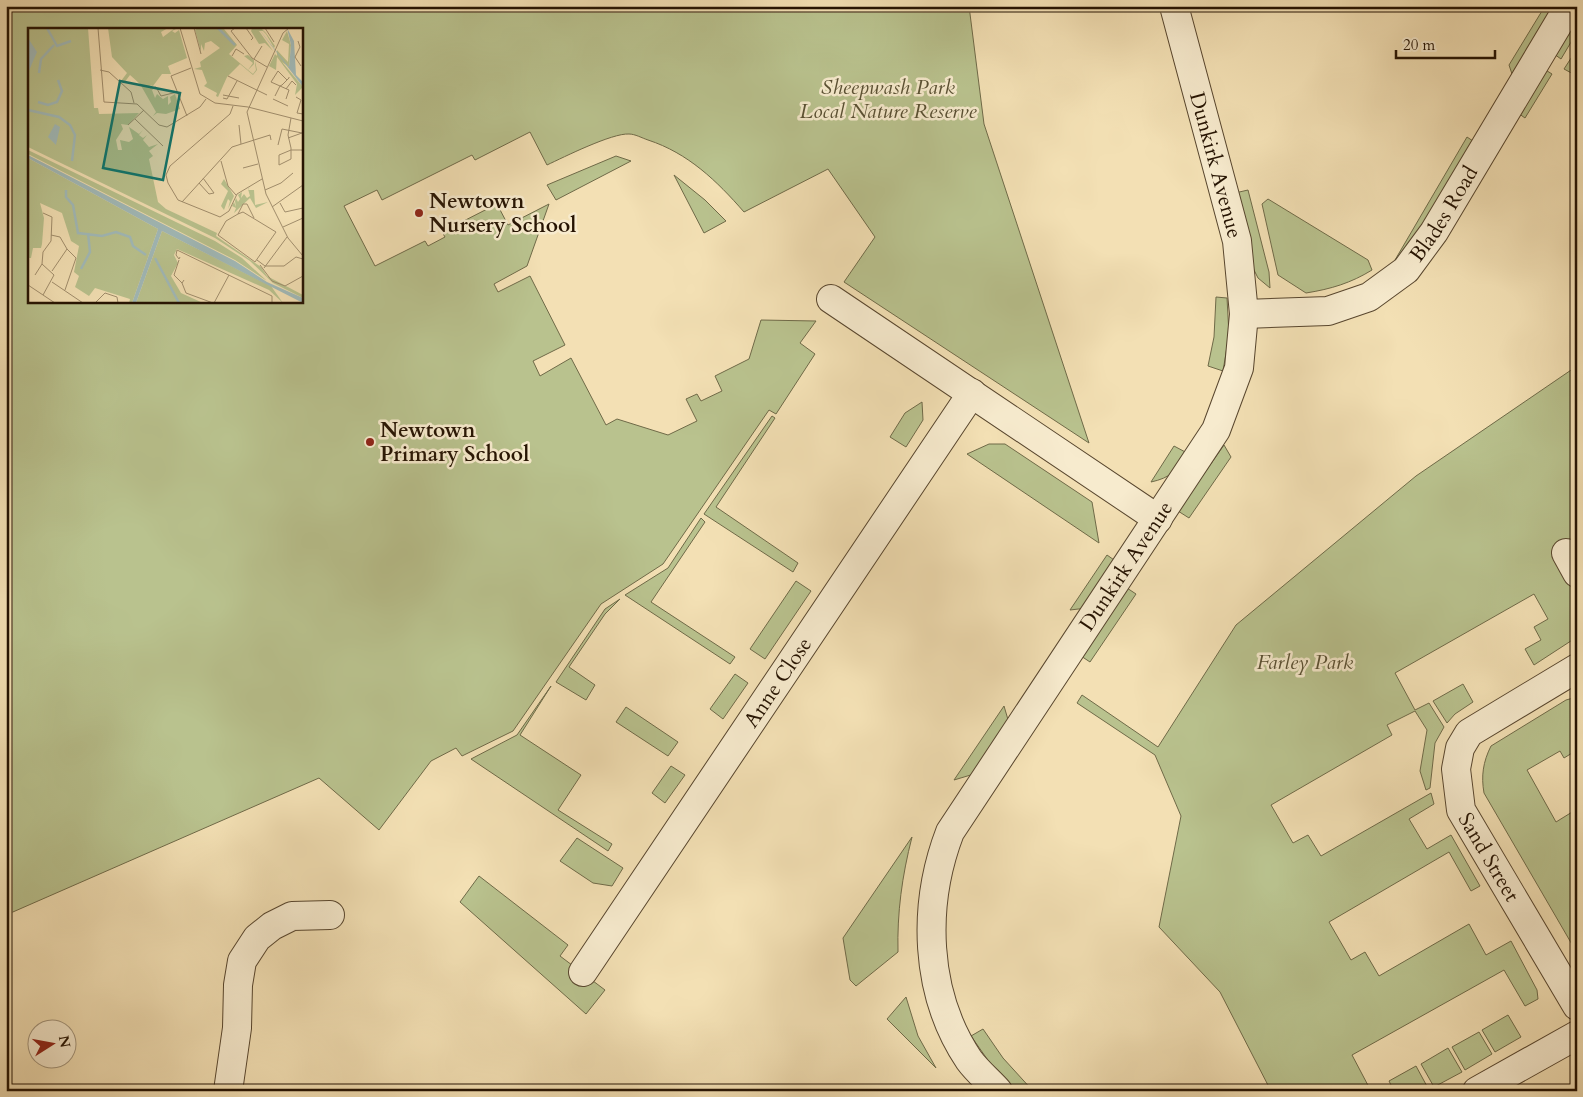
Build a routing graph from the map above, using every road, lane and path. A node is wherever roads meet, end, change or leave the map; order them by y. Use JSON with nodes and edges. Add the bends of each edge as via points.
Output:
{"nodes":[{"id":1,"x":1174,"y":6,"type":"edge"},
{"id":2,"x":1569,"y":6,"type":"edge"},
{"id":3,"x":831,"y":299,"type":"dead end"},
{"id":4,"x":1244,"y":314,"type":"junction"},
{"id":5,"x":972,"y":394,"type":"junction"},
{"id":6,"x":1158,"y":519,"type":"junction"},
{"id":7,"x":1577,"y":668,"type":"edge"},
{"id":8,"x":330,"y":915,"type":"dead end"},
{"id":9,"x":583,"y":972,"type":"dead end"},
{"id":10,"x":1577,"y":1006,"type":"edge"},
{"id":11,"x":1577,"y":1035,"type":"edge"},
{"id":12,"x":228,"y":1091,"type":"edge"},
{"id":13,"x":998,"y":1091,"type":"edge"},
{"id":14,"x":1477,"y":1091,"type":"edge"}],
"edges":[{"from":1,"to":4,"type":"street","name":"Dunkirk Avenue","via":[[1237,241]]},
{"from":2,"to":4,"type":"street","name":"Blades Road","via":[[1434,232],[1406,270],[1369,297],[1328,311]]},
{"from":3,"to":5,"type":"street"},
{"from":4,"to":6,"type":"street","name":"Dunkirk Avenue","via":[[1239,368],[1216,430]]},
{"from":5,"to":6,"type":"street"},
{"from":5,"to":9,"type":"street","name":"Anne Close"},
{"from":6,"to":13,"type":"street","name":"Dunkirk Avenue","via":[[950,832],[939,861],[931,918],[938,987],[950,1027],[970,1062]]},
{"from":7,"to":10,"type":"street","name":"Sand Street","via":[[1469,733],[1460,748],[1456,769],[1461,810]]},
{"from":8,"to":12,"type":"street","via":[[292,916],[272,926],[257,938],[242,961]]},
{"from":11,"to":14,"type":"street"}]}
